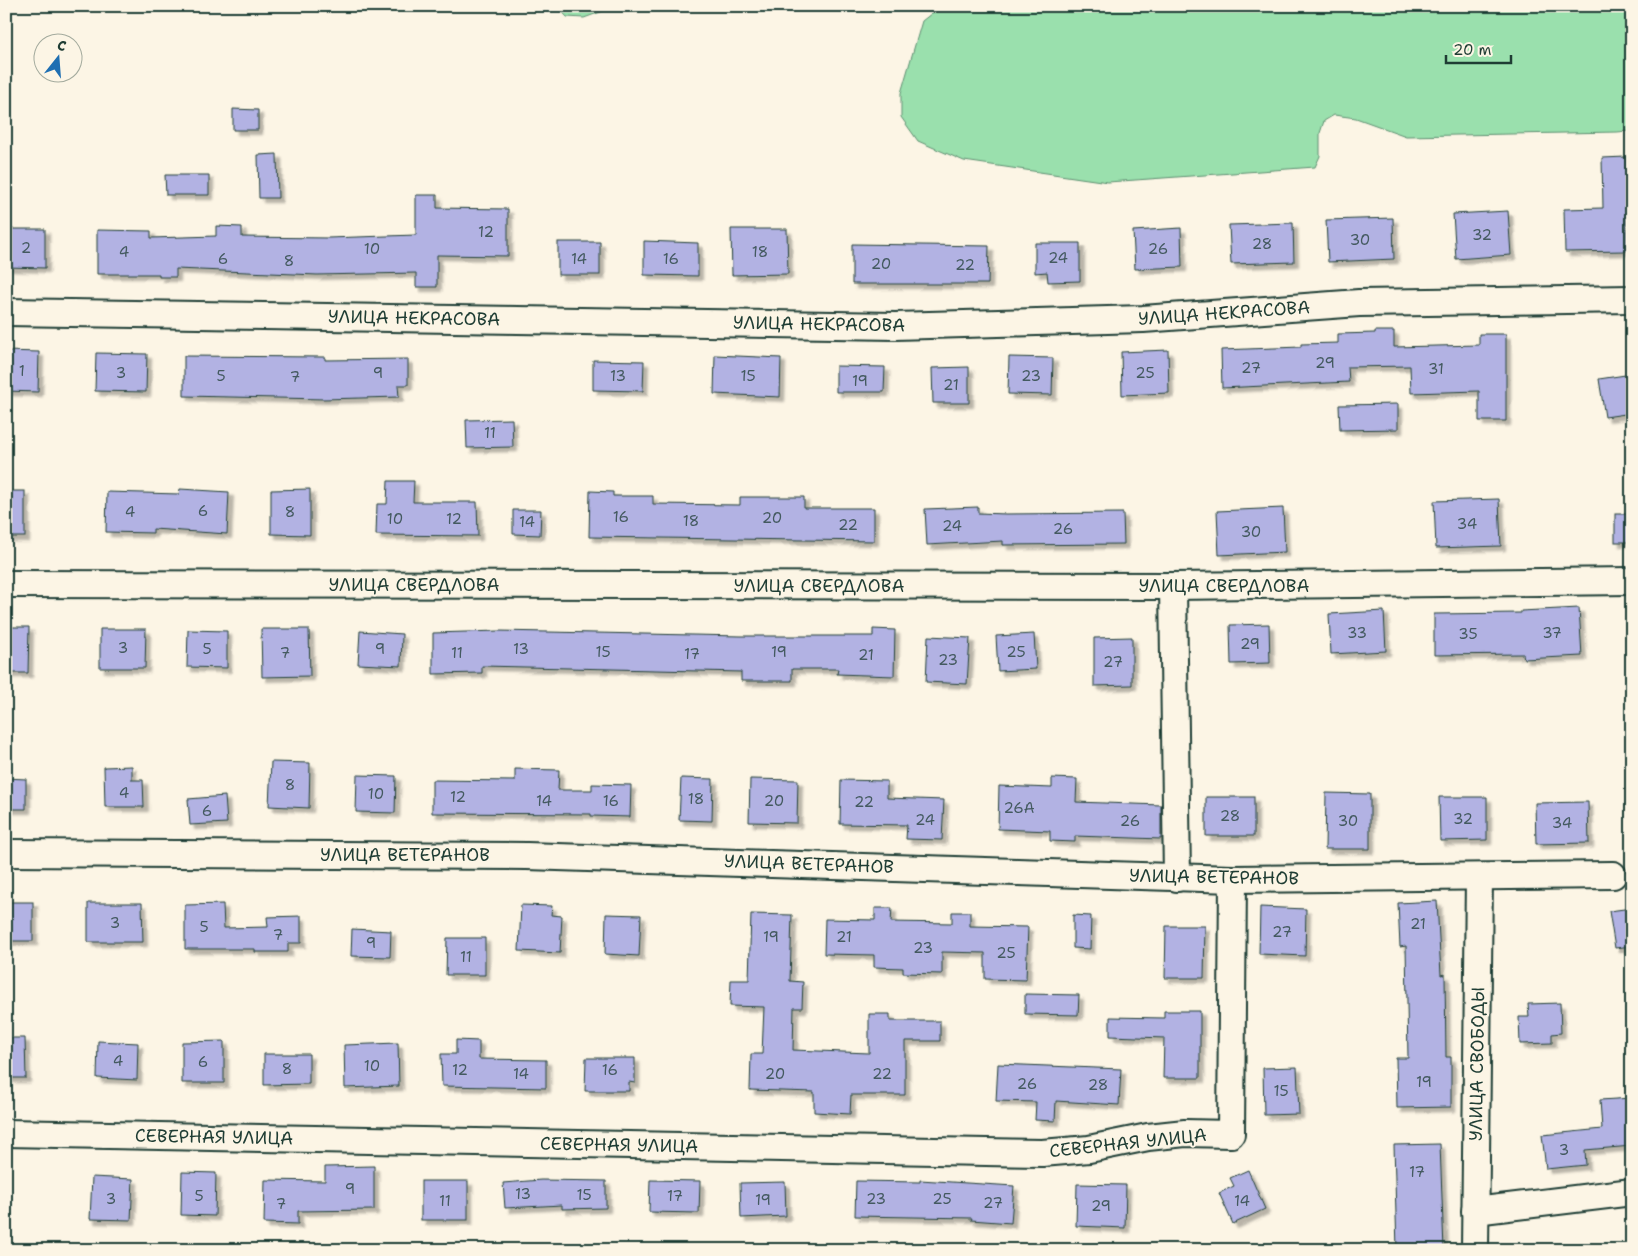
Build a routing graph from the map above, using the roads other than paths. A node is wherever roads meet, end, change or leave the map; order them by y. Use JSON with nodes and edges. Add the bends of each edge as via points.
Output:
{"nodes":[{"id":1,"x":1632,"y":298,"type":"edge"},
{"id":2,"x":6,"y":312,"type":"edge"},
{"id":3,"x":1632,"y":581,"type":"edge"},
{"id":4,"x":6,"y":584,"type":"edge"},
{"id":5,"x":1173,"y":586,"type":"junction"},
{"id":6,"x":6,"y":853,"type":"edge"},
{"id":7,"x":1612,"y":874,"type":"dead end"},
{"id":8,"x":1177,"y":878,"type":"junction"},
{"id":9,"x":1479,"y":878,"type":"junction"},
{"id":10,"x":1233,"y":879,"type":"junction"},
{"id":11,"x":6,"y":1133,"type":"edge"},
{"id":12,"x":1632,"y":1192,"type":"edge"},
{"id":13,"x":1475,"y":1211,"type":"junction"},
{"id":14,"x":1474,"y":1250,"type":"edge"}],
"edges":[{"from":1,"to":2,"type":"street","name":"УЛИЦА НЕКРАСОВА","via":[[1359,303],[1143,319],[895,326]]},
{"from":3,"to":5,"type":"street","name":"УЛИЦА СВЕРДЛОВА"},
{"from":4,"to":5,"type":"street","name":"УЛИЦА СВЕРДЛОВА"},
{"from":5,"to":8,"type":"street"},
{"from":6,"to":8,"type":"street","name":"УЛИЦА ВЕТЕРАНОВ","via":[[528,856]]},
{"from":7,"to":9,"type":"street","name":"УЛИЦА ВЕТЕРАНОВ"},
{"from":8,"to":10,"type":"street","name":"УЛИЦА ВЕТЕРАНОВ"},
{"from":9,"to":10,"type":"street","name":"УЛИЦА ВЕТЕРАНОВ"},
{"from":9,"to":13,"type":"street","name":"УЛИЦА СВОБОДЫ"},
{"from":10,"to":11,"type":"street","name":"СЕВЕРНАЯ УЛИЦА","via":[[1231,1134],[1185,1133],[1148,1137],[1089,1150],[1042,1153]]},
{"from":12,"to":13,"type":"street"},
{"from":13,"to":14,"type":"street","name":"УЛИЦА СВОБОДЫ"}]}
